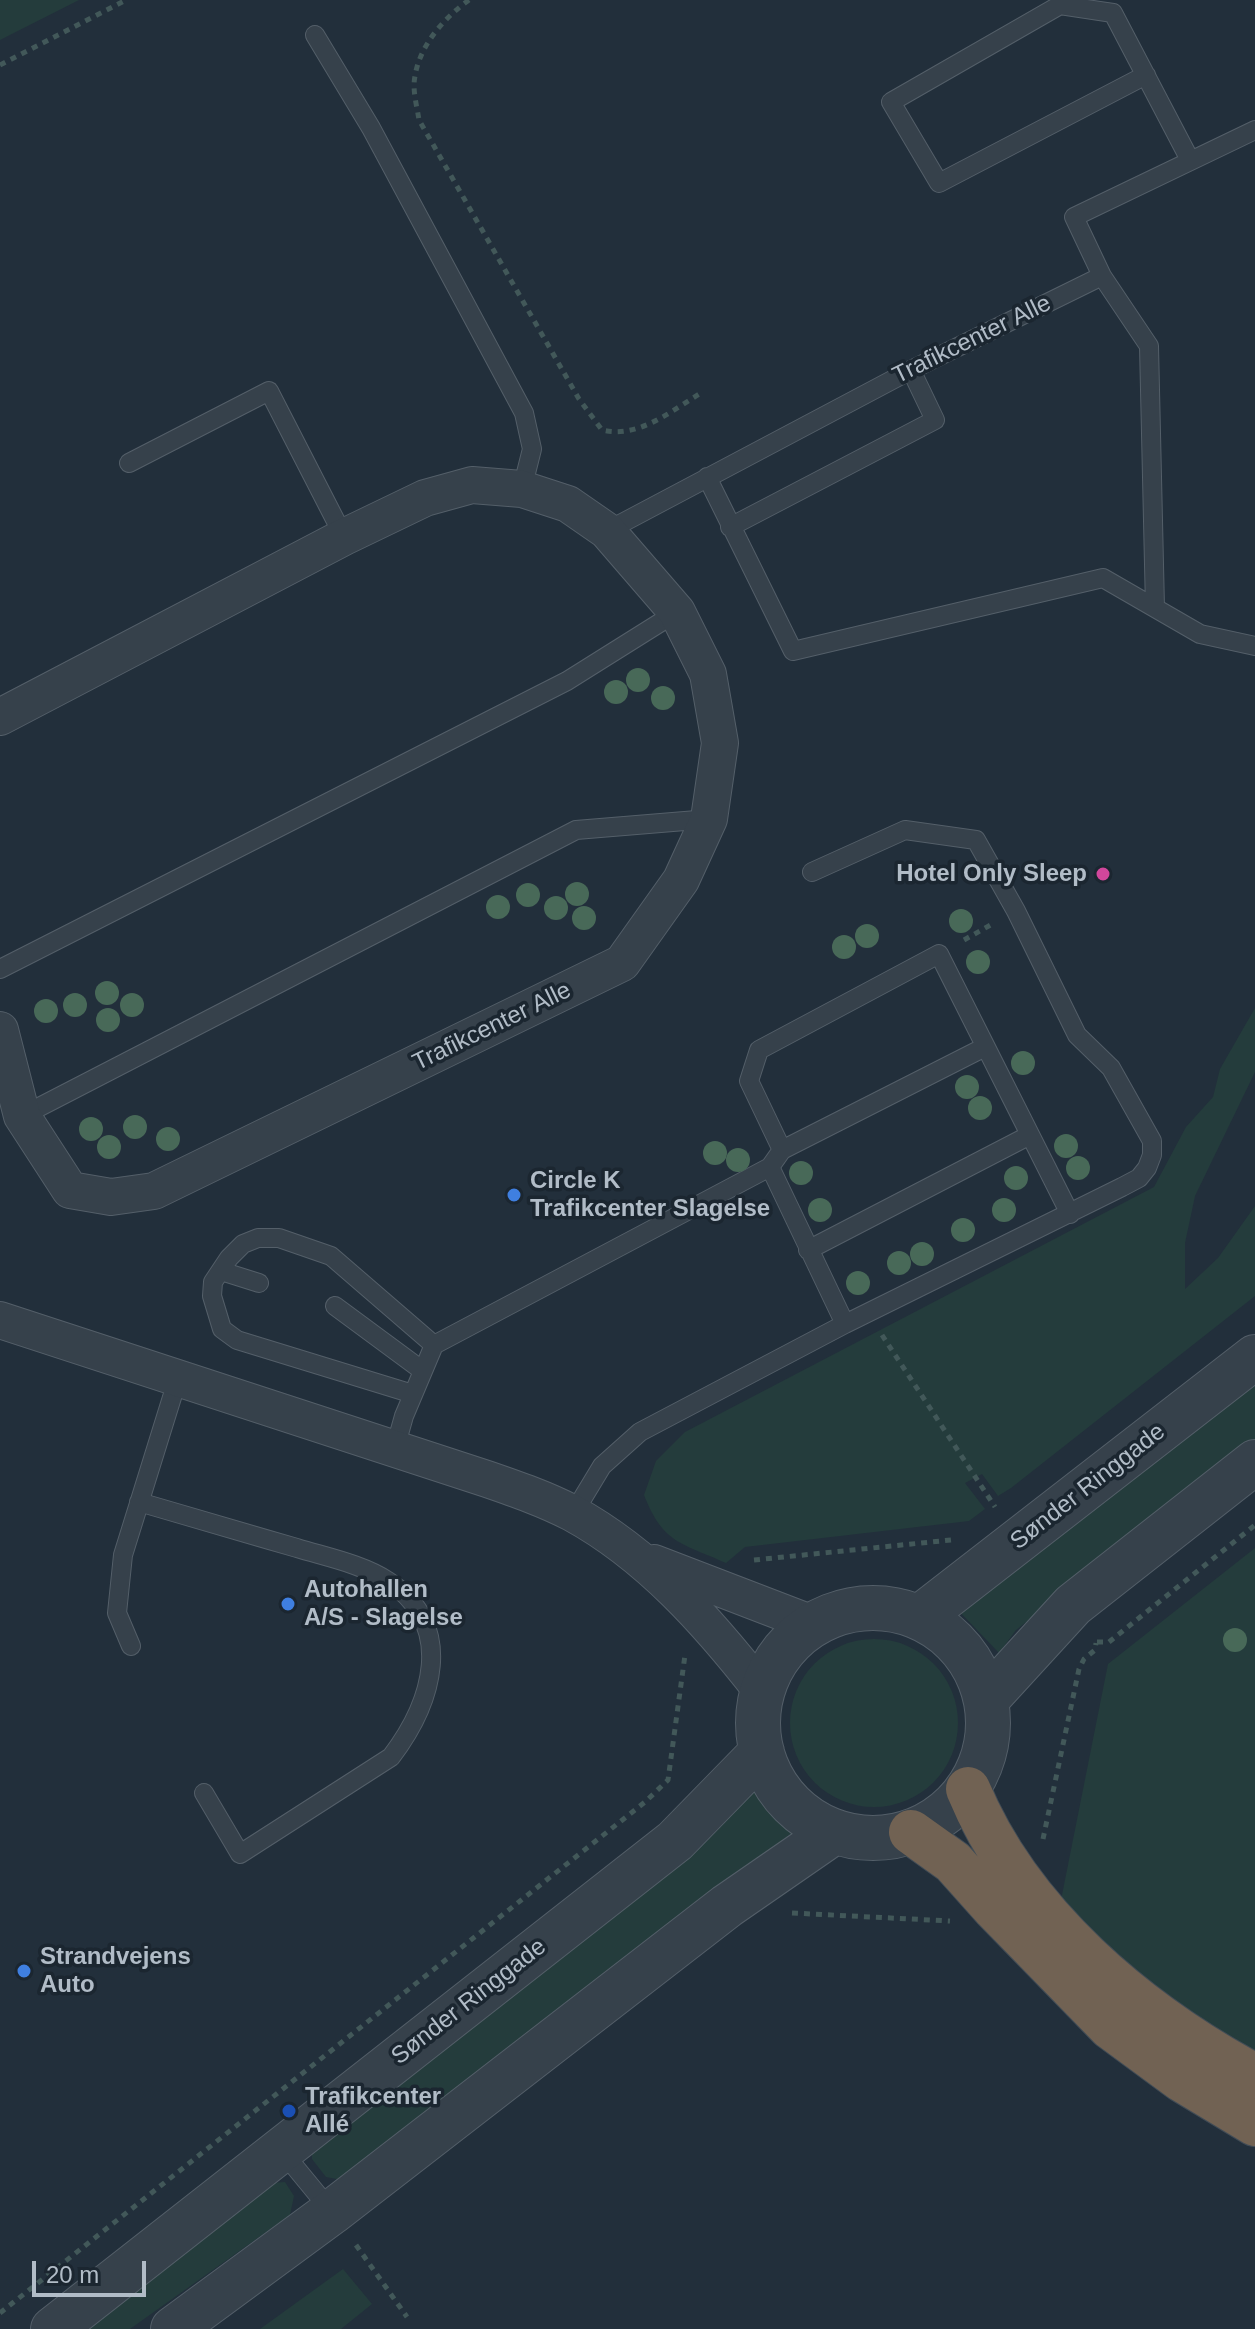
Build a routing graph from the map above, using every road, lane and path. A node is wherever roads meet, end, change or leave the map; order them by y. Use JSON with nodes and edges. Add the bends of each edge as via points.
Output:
{"nodes":[{"id":1,"x":126,"y":0,"type":"edge"},
{"id":2,"x":469,"y":0,"type":"edge"},
{"id":3,"x":315,"y":35,"type":"dead end"},
{"id":4,"x":0,"y":65,"type":"edge"},
{"id":5,"x":1146,"y":75,"type":"junction"},
{"id":6,"x":1255,"y":130,"type":"edge"},
{"id":7,"x":1190,"y":160,"type":"junction"},
{"id":8,"x":1102,"y":276,"type":"junction"},
{"id":9,"x":911,"y":370,"type":"junction"},
{"id":10,"x":701,"y":393,"type":"dead end"},
{"id":11,"x":129,"y":463,"type":"dead end"},
{"id":12,"x":707,"y":477,"type":"junction"},
{"id":13,"x":522,"y":489,"type":"junction"},
{"id":14,"x":730,"y":527,"type":"junction"},
{"id":15,"x":607,"y":531,"type":"junction"},
{"id":16,"x":344,"y":537,"type":"junction"},
{"id":17,"x":1155,"y":608,"type":"junction"},
{"id":18,"x":677,"y":612,"type":"junction"},
{"id":19,"x":1255,"y":646,"type":"edge"},
{"id":20,"x":0,"y":717,"type":"edge"},
{"id":21,"x":709,"y":819,"type":"junction"},
{"id":22,"x":812,"y":872,"type":"dead end"},
{"id":23,"x":987,"y":927,"type":"dead end"},
{"id":24,"x":957,"y":943,"type":"dead end"},
{"id":25,"x":0,"y":969,"type":"edge"},
{"id":26,"x":0,"y":1030,"type":"edge"},
{"id":27,"x":985,"y":1047,"type":"junction"},
{"id":28,"x":22,"y":1116,"type":"junction"},
{"id":29,"x":1030,"y":1135,"type":"junction"},
{"id":30,"x":782,"y":1150,"type":"junction"},
{"id":31,"x":770,"y":1167,"type":"junction"},
{"id":32,"x":1070,"y":1214,"type":"junction"},
{"id":33,"x":808,"y":1250,"type":"junction"},
{"id":34,"x":221,"y":1271,"type":"junction"},
{"id":35,"x":259,"y":1283,"type":"dead end"},
{"id":36,"x":335,"y":1306,"type":"dead end"},
{"id":37,"x":868,"y":1313,"type":"junction"},
{"id":38,"x":0,"y":1320,"type":"edge"},
{"id":39,"x":845,"y":1324,"type":"junction"},
{"id":40,"x":434,"y":1345,"type":"junction"},
{"id":41,"x":1255,"y":1357,"type":"edge"},
{"id":42,"x":423,"y":1371,"type":"junction"},
{"id":43,"x":178,"y":1378,"type":"junction"},
{"id":44,"x":413,"y":1394,"type":"junction"},
{"id":45,"x":395,"y":1448,"type":"junction"},
{"id":46,"x":1255,"y":1462,"type":"edge"},
{"id":47,"x":139,"y":1502,"type":"junction"},
{"id":48,"x":573,"y":1514,"type":"junction"},
{"id":49,"x":1002,"y":1518,"type":"dead end"},
{"id":50,"x":1255,"y":1525,"type":"edge"},
{"id":51,"x":636,"y":1556,"type":"junction"},
{"id":52,"x":920,"y":1617,"type":"junction"},
{"id":53,"x":813,"y":1624,"type":"junction"},
{"id":54,"x":1096,"y":1642,"type":"dead end"},
{"id":55,"x":131,"y":1646,"type":"dead end"},
{"id":56,"x":762,"y":1691,"type":"junction"},
{"id":57,"x":986,"y":1700,"type":"junction"},
{"id":58,"x":762,"y":1752,"type":"junction"},
{"id":59,"x":968,"y":1789,"type":"junction"},
{"id":60,"x":204,"y":1793,"type":"dead end"},
{"id":61,"x":645,"y":1802,"type":"dead end"},
{"id":62,"x":834,"y":1832,"type":"junction"},
{"id":63,"x":911,"y":1832,"type":"junction"},
{"id":64,"x":1255,"y":2076,"type":"edge"},
{"id":65,"x":1255,"y":2124,"type":"edge"},
{"id":66,"x":281,"y":2150,"type":"junction"},
{"id":67,"x":332,"y":2212,"type":"junction"},
{"id":68,"x":0,"y":2313,"type":"edge"},
{"id":69,"x":407,"y":2317,"type":"dead end"},
{"id":70,"x":53,"y":2329,"type":"edge"},
{"id":71,"x":173,"y":2329,"type":"edge"}],
"edges":[{"from":1,"to":4,"type":"path"},
{"from":2,"to":10,"type":"path","via":[[431,36],[421,58],[415,76],[419,120],[572,387],[602,430],[614,433],[630,432]]},
{"from":3,"to":13,"type":"lane","via":[[371,128],[524,413],[532,449]]},
{"from":5,"to":5,"type":"lane","via":[[1113,13],[1060,5],[891,102],[939,183]]},
{"from":5,"to":7,"type":"lane"},
{"from":6,"to":7,"type":"lane"},
{"from":7,"to":8,"type":"lane","via":[[1074,217]]},
{"from":8,"to":9,"type":"lane","name":"Trafikcenter Alle"},
{"from":8,"to":17,"type":"lane","via":[[1149,346]]},
{"from":9,"to":12,"type":"lane","name":"Trafikcenter Alle"},
{"from":9,"to":14,"type":"lane","via":[[935,420]]},
{"from":11,"to":16,"type":"lane","via":[[269,391]]},
{"from":12,"to":14,"type":"lane"},
{"from":12,"to":15,"type":"lane","name":"Trafikcenter Alle"},
{"from":13,"to":15,"type":"street","name":"Trafikcenter Alle","via":[[568,504]]},
{"from":13,"to":16,"type":"street","name":"Trafikcenter Alle","via":[[472,485],[425,498]]},
{"from":14,"to":17,"type":"lane","via":[[793,651],[1103,578]]},
{"from":15,"to":18,"type":"street","name":"Trafikcenter Alle"},
{"from":16,"to":20,"type":"street","name":"Trafikcenter Alle"},
{"from":17,"to":19,"type":"lane","via":[[1200,634]]},
{"from":18,"to":21,"type":"street","name":"Trafikcenter Alle","via":[[708,674],[720,743]]},
{"from":18,"to":25,"type":"lane","via":[[567,681]]},
{"from":21,"to":28,"type":"lane","via":[[576,830]]},
{"from":21,"to":28,"type":"street","name":"Trafikcenter Alle","via":[[681,880],[622,963],[154,1191],[111,1197],[70,1190]]},
{"from":22,"to":32,"type":"lane","via":[[905,830],[976,840],[1077,1035],[1111,1068],[1152,1141],[1152,1155],[1139,1178]]},
{"from":23,"to":24,"type":"path"},
{"from":26,"to":28,"type":"street","name":"Trafikcenter Alle"},
{"from":27,"to":29,"type":"lane"},
{"from":27,"to":30,"type":"lane"},
{"from":27,"to":30,"type":"lane","via":[[939,954],[759,1050],[749,1081]]},
{"from":29,"to":32,"type":"lane"},
{"from":29,"to":33,"type":"lane"},
{"from":30,"to":31,"type":"lane"},
{"from":31,"to":33,"type":"lane"},
{"from":31,"to":40,"type":"lane"},
{"from":32,"to":37,"type":"lane"},
{"from":33,"to":39,"type":"lane"},
{"from":34,"to":35,"type":"lane"},
{"from":34,"to":40,"type":"lane","via":[[243,1244],[258,1238],[279,1238],[331,1256]]},
{"from":34,"to":44,"type":"lane","via":[[212,1296],[222,1329],[237,1340]]},
{"from":36,"to":42,"type":"lane"},
{"from":37,"to":39,"type":"lane"},
{"from":37,"to":49,"type":"path"},
{"from":38,"to":43,"type":"street"},
{"from":39,"to":48,"type":"lane","via":[[640,1432],[602,1466]]},
{"from":40,"to":42,"type":"lane"},
{"from":41,"to":52,"type":"street","name":"Sønder Ringgade"},
{"from":42,"to":44,"type":"lane"},
{"from":43,"to":45,"type":"street"},
{"from":43,"to":47,"type":"lane"},
{"from":44,"to":45,"type":"lane"},
{"from":45,"to":48,"type":"street"},
{"from":46,"to":57,"type":"street","via":[[1073,1605]]},
{"from":47,"to":55,"type":"lane","via":[[123,1555],[117,1613]]},
{"from":47,"to":60,"type":"lane","via":[[388,1580],[417,1609],[432,1653],[422,1709],[391,1757],[240,1854]]},
{"from":48,"to":51,"type":"street"},
{"from":50,"to":54,"type":"path","via":[[1109,1642]]},
{"from":51,"to":53,"type":"street"},
{"from":51,"to":56,"type":"street","via":[[701,1617]]},
{"from":52,"to":53,"type":"street","via":[[865,1608]]},
{"from":52,"to":57,"type":"street","via":[[963,1650]]},
{"from":53,"to":56,"type":"street","via":[[773,1665]]},
{"from":56,"to":58,"type":"street"},
{"from":57,"to":59,"type":"street","via":[[989,1731]]},
{"from":58,"to":62,"type":"street","via":[[788,1801]]},
{"from":58,"to":66,"type":"street","name":"Sønder Ringgade","via":[[675,1841]]},
{"from":59,"to":63,"type":"street","via":[[933,1822]]},
{"from":59,"to":64,"type":"highway","via":[[1025,1888],[1078,1945],[1136,1999]]},
{"from":61,"to":68,"type":"path"},
{"from":62,"to":63,"type":"street","via":[[872,1838]]},
{"from":62,"to":67,"type":"street","via":[[714,1915]]},
{"from":63,"to":65,"type":"highway","via":[[953,1862],[1110,2027],[1182,2080]]},
{"from":66,"to":67,"type":"lane"},
{"from":66,"to":70,"type":"street","name":"Sønder Ringgade"},
{"from":67,"to":69,"type":"path"},
{"from":67,"to":71,"type":"street"}]}
